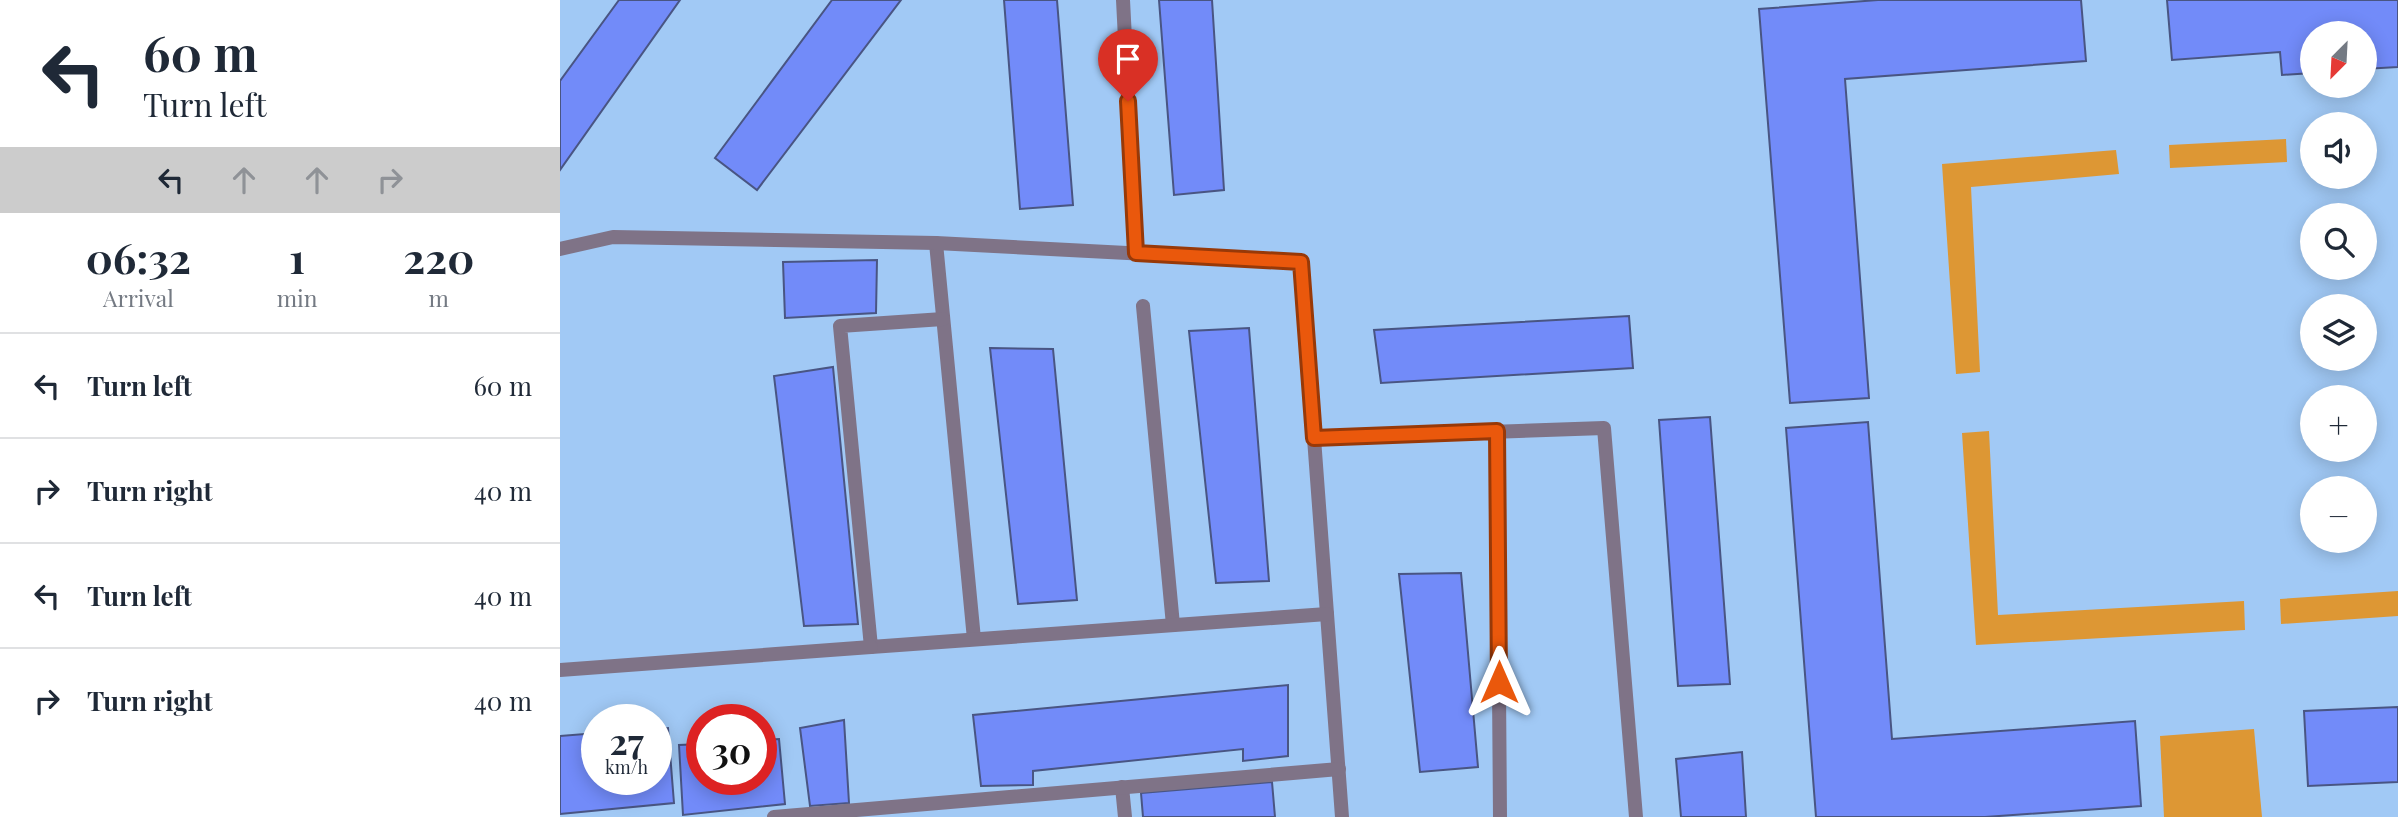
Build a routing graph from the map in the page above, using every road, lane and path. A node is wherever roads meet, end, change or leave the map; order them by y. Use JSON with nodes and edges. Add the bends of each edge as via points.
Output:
{"nodes":[{"id":1,"x":1123,"y":0,"type":"edge"},
{"id":2,"x":936,"y":243,"type":"junction"},
{"id":3,"x":560,"y":249,"type":"edge"},
{"id":4,"x":1136,"y":253,"type":"junction"},
{"id":5,"x":1143,"y":306,"type":"dead end"},
{"id":6,"x":943,"y":319,"type":"junction"},
{"id":7,"x":1497,"y":431,"type":"junction"},
{"id":8,"x":1314,"y":438,"type":"junction"},
{"id":9,"x":1327,"y":614,"type":"junction"},
{"id":10,"x":1173,"y":625,"type":"junction"},
{"id":11,"x":974,"y":639,"type":"junction"},
{"id":12,"x":871,"y":647,"type":"junction"},
{"id":13,"x":560,"y":670,"type":"edge"},
{"id":14,"x":1339,"y":769,"type":"junction"},
{"id":15,"x":1122,"y":787,"type":"junction"},
{"id":16,"x":774,"y":817,"type":"edge"},
{"id":17,"x":1125,"y":817,"type":"edge"},
{"id":18,"x":1342,"y":817,"type":"edge"},
{"id":19,"x":1500,"y":817,"type":"edge"},
{"id":20,"x":1636,"y":817,"type":"edge"}],
"edges":[{"from":1,"to":4,"type":"street"},
{"from":2,"to":3,"type":"street","via":[[613,237]]},
{"from":2,"to":4,"type":"street"},
{"from":2,"to":6,"type":"street"},
{"from":4,"to":8,"type":"street","via":[[1301,262]]},
{"from":5,"to":10,"type":"street"},
{"from":6,"to":11,"type":"street"},
{"from":6,"to":12,"type":"street","via":[[840,326]]},
{"from":7,"to":8,"type":"street"},
{"from":7,"to":19,"type":"street"},
{"from":7,"to":20,"type":"street","via":[[1604,428]]},
{"from":8,"to":9,"type":"street"},
{"from":9,"to":10,"type":"street"},
{"from":9,"to":14,"type":"street"},
{"from":10,"to":11,"type":"street"},
{"from":11,"to":12,"type":"street"},
{"from":12,"to":13,"type":"street"},
{"from":14,"to":15,"type":"street"},
{"from":14,"to":18,"type":"street"},
{"from":15,"to":16,"type":"street"},
{"from":15,"to":17,"type":"street"}]}
